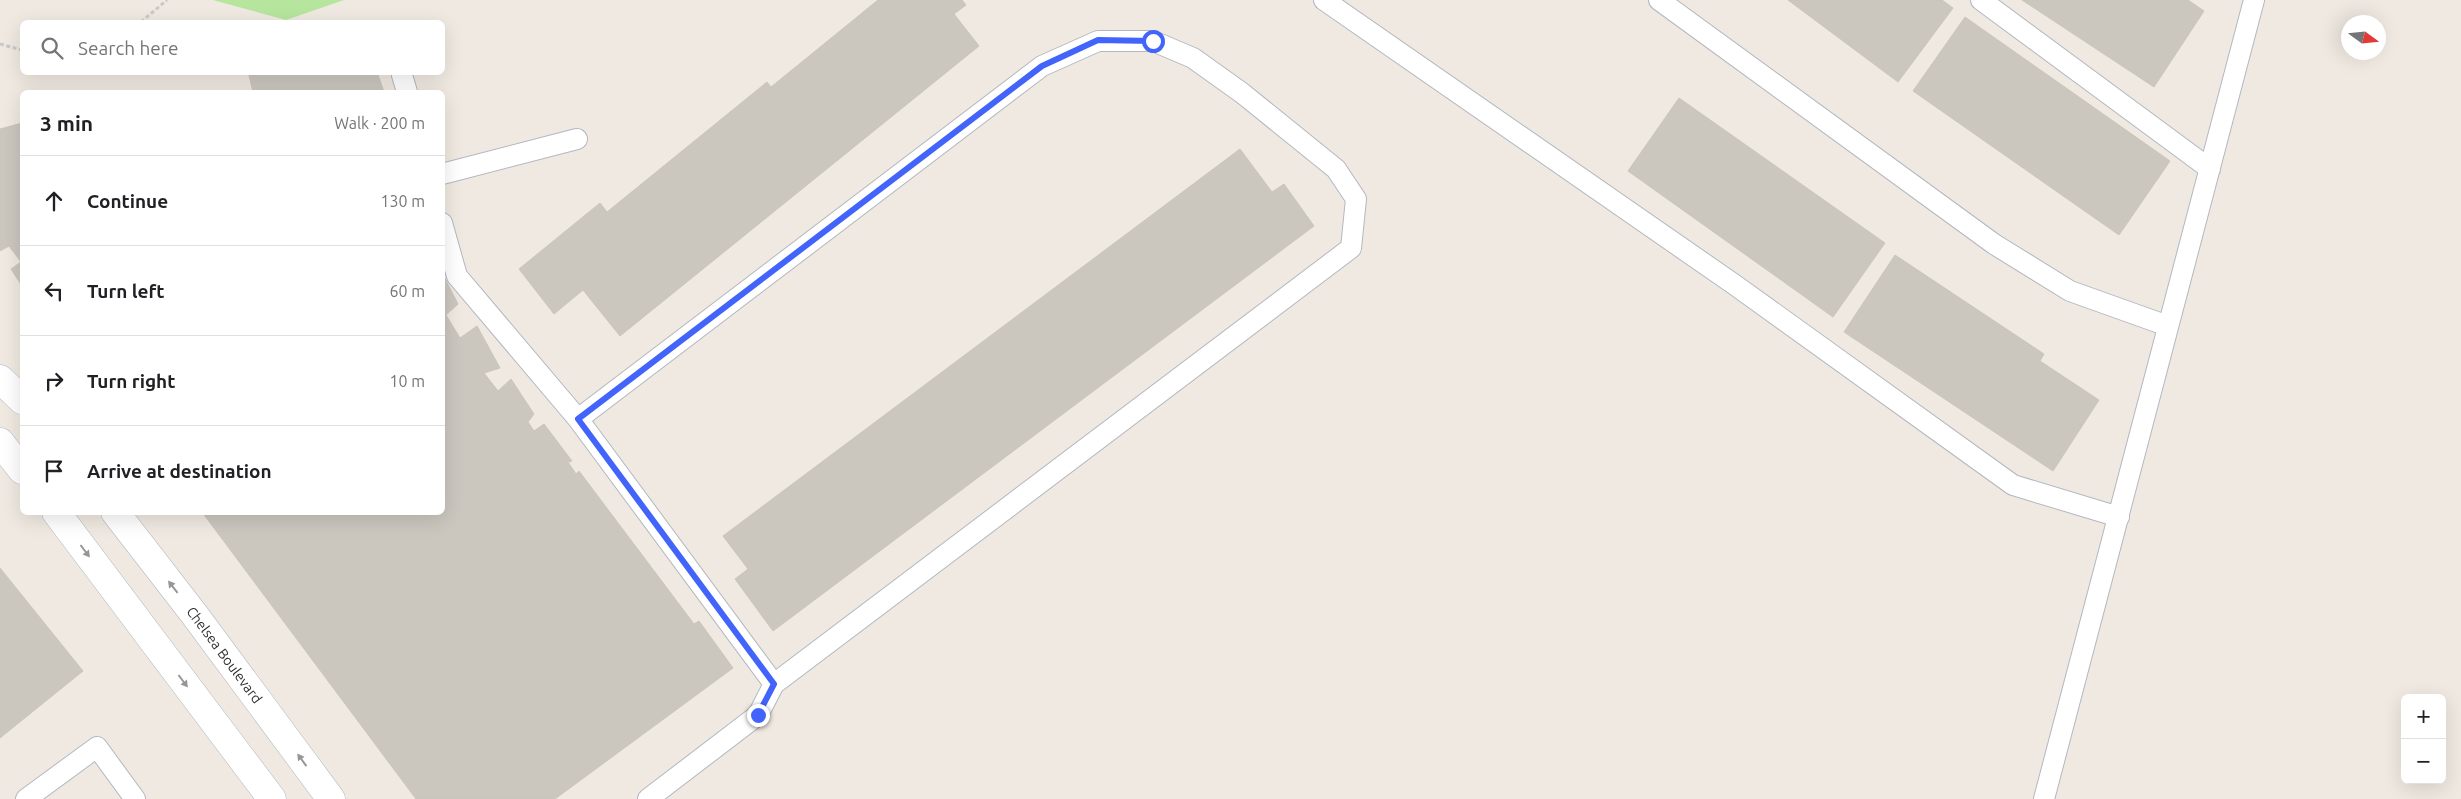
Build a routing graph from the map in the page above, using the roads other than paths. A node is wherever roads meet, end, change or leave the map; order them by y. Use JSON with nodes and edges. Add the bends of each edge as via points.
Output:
{"nodes":[{"id":1,"x":1324,"y":0,"type":"edge"},
{"id":2,"x":1660,"y":0,"type":"edge"},
{"id":3,"x":1982,"y":0,"type":"edge"},
{"id":4,"x":2254,"y":0,"type":"edge"},
{"id":5,"x":577,"y":139,"type":"dead end"},
{"id":6,"x":2210,"y":169,"type":"junction"},
{"id":7,"x":445,"y":173,"type":"edge"},
{"id":8,"x":445,"y":233,"type":"edge"},
{"id":9,"x":2168,"y":326,"type":"junction"},
{"id":10,"x":0,"y":379,"type":"edge"},
{"id":11,"x":20,"y":398,"type":"edge"},
{"id":12,"x":578,"y":419,"type":"junction"},
{"id":13,"x":0,"y":442,"type":"edge"},
{"id":14,"x":20,"y":467,"type":"edge"},
{"id":15,"x":58,"y":515,"type":"edge"},
{"id":16,"x":117,"y":515,"type":"edge"},
{"id":17,"x":2119,"y":517,"type":"junction"},
{"id":18,"x":774,"y":684,"type":"junction"},
{"id":19,"x":26,"y":799,"type":"edge"},
{"id":20,"x":135,"y":799,"type":"edge"},
{"id":21,"x":272,"y":799,"type":"edge"},
{"id":22,"x":331,"y":799,"type":"edge"},
{"id":23,"x":648,"y":799,"type":"edge"},
{"id":24,"x":2044,"y":799,"type":"edge"}],
"edges":[{"from":1,"to":17,"type":"lane","via":[[1735,285],[2013,485]]},
{"from":2,"to":9,"type":"lane","via":[[1994,244],[2070,291]]},
{"from":3,"to":6,"type":"lane"},
{"from":4,"to":6,"type":"lane"},
{"from":5,"to":7,"type":"lane"},
{"from":6,"to":9,"type":"lane"},
{"from":8,"to":12,"type":"lane","via":[[458,276]]},
{"from":9,"to":17,"type":"lane"},
{"from":10,"to":11,"type":"street"},
{"from":12,"to":18,"type":"lane"},
{"from":12,"to":18,"type":"lane","via":[[1042,66],[1098,40],[1153,41],[1193,58],[1336,169],[1356,198],[1351,248]]},
{"from":13,"to":14,"type":"street"},
{"from":15,"to":21,"type":"street","one_way":true},
{"from":22,"to":16,"type":"street","name":"Chelsea Boulevard","one_way":true},
{"from":17,"to":24,"type":"lane"},
{"from":18,"to":23,"type":"lane","via":[[758,715]]},
{"from":19,"to":20,"type":"lane","via":[[97,747]]}]}
